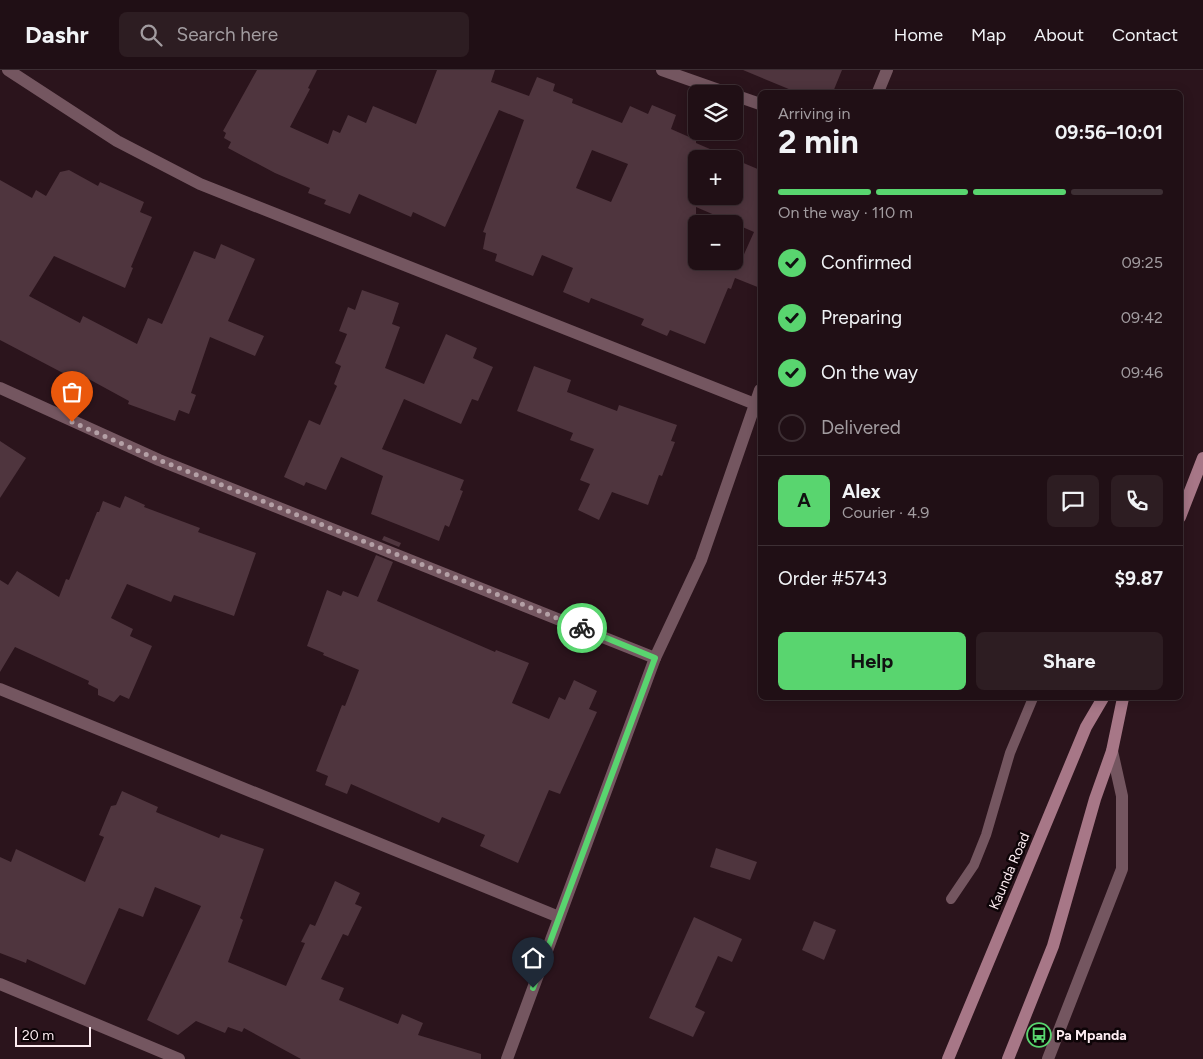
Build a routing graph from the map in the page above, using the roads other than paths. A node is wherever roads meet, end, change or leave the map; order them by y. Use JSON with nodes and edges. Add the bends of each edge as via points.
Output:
{"nodes":[{"id":1,"x":8,"y":70,"type":"edge"},
{"id":2,"x":662,"y":70,"type":"edge"},
{"id":3,"x":888,"y":70,"type":"edge"},
{"id":4,"x":704,"y":85,"type":"edge"},
{"id":5,"x":879,"y":90,"type":"edge"},
{"id":6,"x":743,"y":98,"type":"edge"},
{"id":7,"x":758,"y":103,"type":"edge"},
{"id":8,"x":0,"y":388,"type":"edge"},
{"id":9,"x":757,"y":405,"type":"edge"},
{"id":10,"x":1203,"y":458,"type":"edge"},
{"id":11,"x":1183,"y":509,"type":"edge"},
{"id":12,"x":655,"y":658,"type":"junction"},
{"id":13,"x":0,"y":689,"type":"edge"},
{"id":14,"x":1031,"y":700,"type":"edge"},
{"id":15,"x":1102,"y":700,"type":"edge"},
{"id":16,"x":1123,"y":700,"type":"edge"},
{"id":17,"x":1112,"y":751,"type":"junction"},
{"id":18,"x":951,"y":899,"type":"dead end"},
{"id":19,"x":559,"y":917,"type":"junction"},
{"id":20,"x":0,"y":984,"type":"edge"},
{"id":21,"x":179,"y":1059,"type":"edge"},
{"id":22,"x":507,"y":1059,"type":"edge"},
{"id":23,"x":948,"y":1059,"type":"edge"},
{"id":24,"x":1008,"y":1059,"type":"edge"},
{"id":25,"x":1048,"y":1059,"type":"edge"}],
"edges":[{"from":1,"to":9,"type":"street","via":[[117,140],[200,184]]},
{"from":2,"to":4,"type":"street"},
{"from":3,"to":5,"type":"street"},
{"from":6,"to":7,"type":"street"},
{"from":8,"to":12,"type":"street","via":[[159,460]]},
{"from":9,"to":12,"type":"street","via":[[701,560]]},
{"from":10,"to":11,"type":"main road"},
{"from":12,"to":19,"type":"street"},
{"from":13,"to":19,"type":"street"},
{"from":14,"to":18,"type":"lane","via":[[1010,753],[983,843],[974,865]]},
{"from":15,"to":23,"type":"main road","name":"Kaunda Road","via":[[1086,727]]},
{"from":16,"to":17,"type":"main road"},
{"from":17,"to":24,"type":"main road","via":[[1052,946]]},
{"from":17,"to":25,"type":"street","via":[[1122,796],[1122,870]]},
{"from":19,"to":22,"type":"street"},
{"from":20,"to":21,"type":"street"}]}
